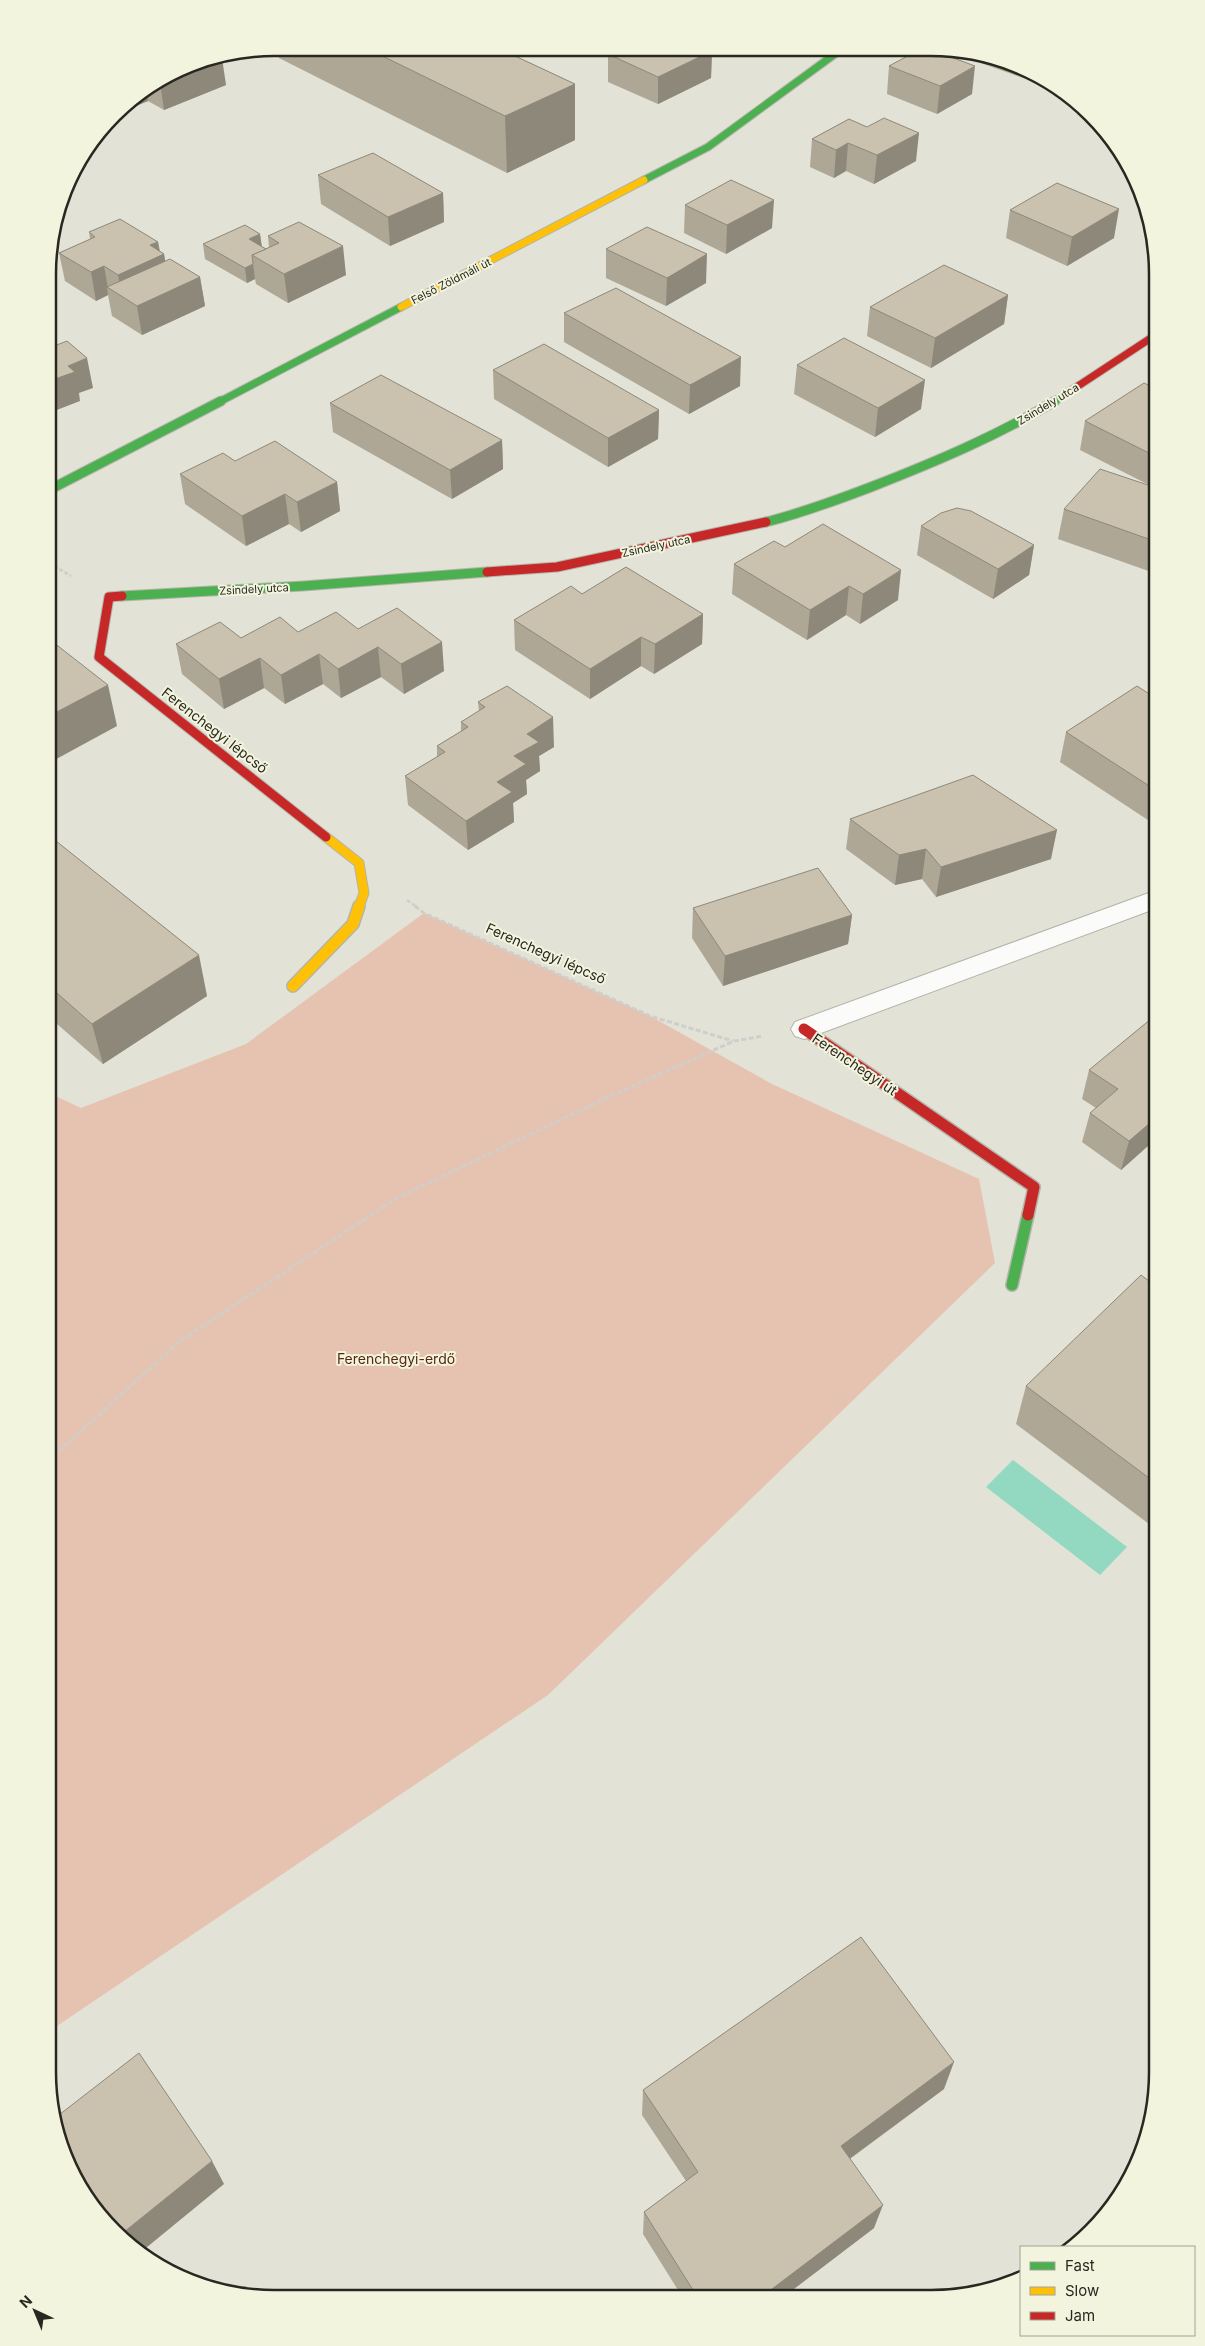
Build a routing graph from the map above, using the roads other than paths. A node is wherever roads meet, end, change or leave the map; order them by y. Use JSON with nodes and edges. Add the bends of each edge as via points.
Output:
{"nodes":[{"id":1,"x":832,"y":56,"type":"edge"},
{"id":2,"x":1149,"y":340,"type":"edge"},
{"id":3,"x":56,"y":486,"type":"edge"},
{"id":4,"x":109,"y":597,"type":"joint"},
{"id":5,"x":1149,"y":902,"type":"edge"},
{"id":6,"x":293,"y":986,"type":"dead end"},
{"id":7,"x":804,"y":1029,"type":"joint"},
{"id":8,"x":1012,"y":1285,"type":"dead end"}],
"edges":[{"from":1,"to":3,"type":"street","name":"Felső Zöldmáli út","via":[[708,147]]},
{"from":2,"to":4,"type":"street","name":"Zsindely utca","via":[[1038,413],[936,463],[796,516],[557,567]]},
{"from":4,"to":6,"type":"street","name":"Ferenchegyi lépcső","via":[[100,657],[360,863],[364,893],[353,924]]},
{"from":5,"to":7,"type":"street","name":"Ferenchegyi út"},
{"from":7,"to":8,"type":"street","name":"Ferenchegyi út","via":[[1034,1187]]}]}
